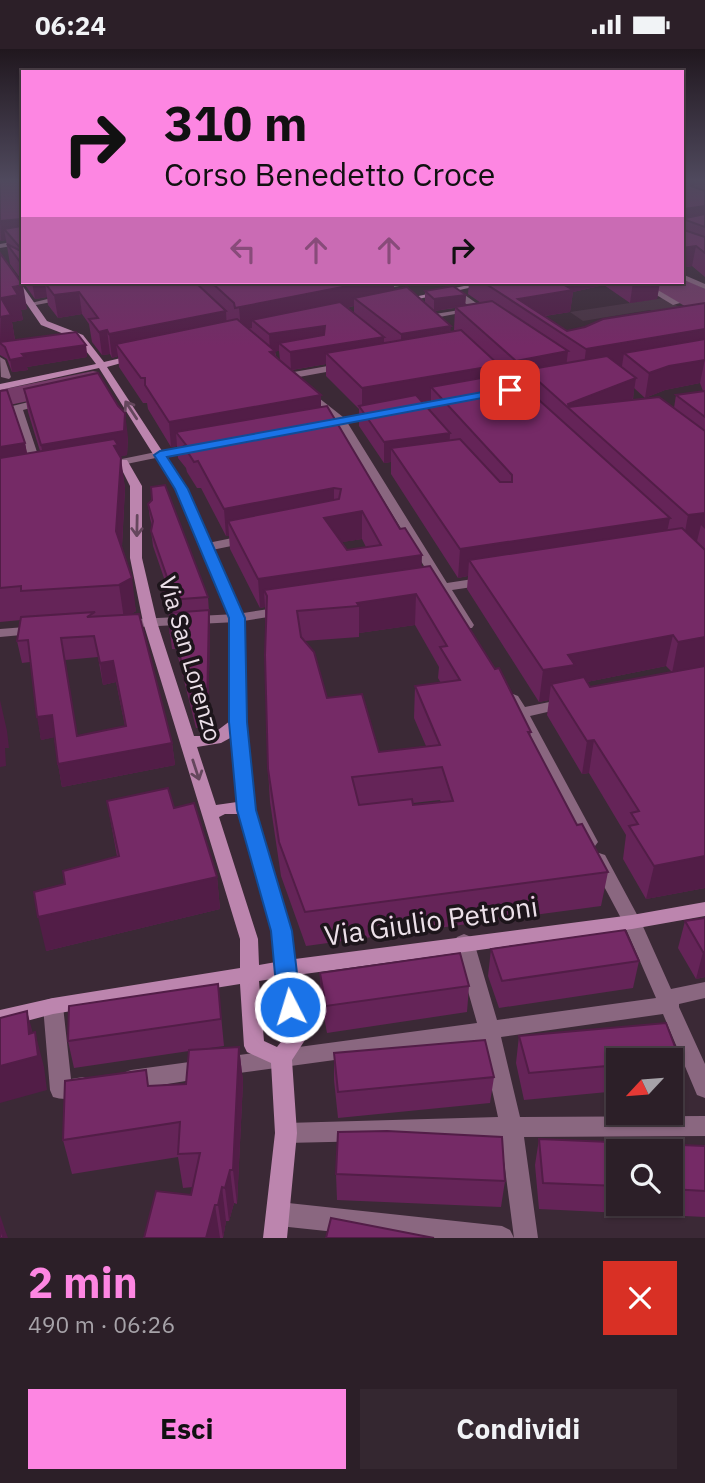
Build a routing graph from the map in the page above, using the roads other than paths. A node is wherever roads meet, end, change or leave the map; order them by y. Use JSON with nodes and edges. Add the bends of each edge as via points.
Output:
{"nodes":[{"id":1,"x":21,"y":242,"type":"edge"},
{"id":2,"x":0,"y":246,"type":"edge"},
{"id":3,"x":0,"y":260,"type":"edge"},
{"id":4,"x":684,"y":277,"type":"edge"},
{"id":5,"x":404,"y":284,"type":"edge"},
{"id":6,"x":452,"y":284,"type":"edge"},
{"id":7,"x":643,"y":284,"type":"edge"},
{"id":8,"x":705,"y":287,"type":"edge"},
{"id":9,"x":383,"y":289,"type":"edge"},
{"id":10,"x":73,"y":295,"type":"edge"},
{"id":11,"x":676,"y":303,"type":"dead end"},
{"id":12,"x":31,"y":304,"type":"junction"},
{"id":13,"x":422,"y":308,"type":"junction"},
{"id":14,"x":481,"y":309,"type":"junction"},
{"id":15,"x":481,"y":320,"type":"edge"},
{"id":16,"x":455,"y":324,"type":"edge"},
{"id":17,"x":141,"y":352,"type":"edge"},
{"id":18,"x":0,"y":360,"type":"edge"},
{"id":19,"x":99,"y":362,"type":"junction"},
{"id":20,"x":361,"y":364,"type":"edge"},
{"id":21,"x":3,"y":378,"type":"edge"},
{"id":22,"x":115,"y":385,"type":"junction"},
{"id":23,"x":0,"y":387,"type":"edge"},
{"id":24,"x":103,"y":388,"type":"edge"},
{"id":25,"x":54,"y":399,"type":"edge"},
{"id":26,"x":17,"y":408,"type":"junction"},
{"id":27,"x":392,"y":411,"type":"edge"},
{"id":28,"x":0,"y":412,"type":"edge"},
{"id":29,"x":340,"y":420,"type":"junction"},
{"id":30,"x":324,"y":423,"type":"edge"},
{"id":31,"x":202,"y":446,"type":"edge"},
{"id":32,"x":160,"y":455,"type":"junction"},
{"id":33,"x":123,"y":462,"type":"junction"},
{"id":34,"x":99,"y":466,"type":"edge"},
{"id":35,"x":26,"y":479,"type":"edge"},
{"id":36,"x":258,"y":536,"type":"edge"},
{"id":37,"x":207,"y":547,"type":"junction"},
{"id":38,"x":498,"y":579,"type":"edge"},
{"id":39,"x":444,"y":587,"type":"junction"},
{"id":40,"x":417,"y":591,"type":"edge"},
{"id":41,"x":295,"y":609,"type":"edge"},
{"id":42,"x":237,"y":618,"type":"junction"},
{"id":43,"x":150,"y":622,"type":"junction"},
{"id":44,"x":126,"y":624,"type":"edge"},
{"id":45,"x":52,"y":629,"type":"edge"},
{"id":46,"x":0,"y":633,"type":"edge"},
{"id":47,"x":472,"y":633,"type":"edge"},
{"id":48,"x":507,"y":690,"type":"edge"},
{"id":49,"x":574,"y":703,"type":"edge"},
{"id":50,"x":521,"y":713,"type":"junction"},
{"id":51,"x":238,"y":722,"type":"junction"},
{"id":52,"x":187,"y":741,"type":"junction"},
{"id":53,"x":246,"y":810,"type":"junction"},
{"id":54,"x":211,"y":814,"type":"junction"},
{"id":55,"x":705,"y":909,"type":"edge"},
{"id":56,"x":632,"y":922,"type":"junction"},
{"id":57,"x":464,"y":942,"type":"junction"},
{"id":58,"x":287,"y":969,"type":"junction"},
{"id":59,"x":250,"y":975,"type":"junction"},
{"id":60,"x":705,"y":991,"type":"edge"},
{"id":61,"x":668,"y":1001,"type":"junction"},
{"id":62,"x":53,"y":1006,"type":"junction"},
{"id":63,"x":0,"y":1019,"type":"edge"},
{"id":64,"x":489,"y":1028,"type":"junction"},
{"id":65,"x":281,"y":1058,"type":"junction"},
{"id":66,"x":699,"y":1061,"type":"edge"},
{"id":67,"x":705,"y":1088,"type":"edge"},
{"id":68,"x":705,"y":1126,"type":"edge"},
{"id":69,"x":511,"y":1127,"type":"junction"},
{"id":70,"x":286,"y":1133,"type":"junction"},
{"id":71,"x":277,"y":1226,"type":"edge"},
{"id":72,"x":502,"y":1238,"type":"edge"},
{"id":73,"x":526,"y":1238,"type":"edge"}],
"edges":[{"from":1,"to":2,"type":"street"},
{"from":3,"to":12,"type":"main road"},
{"from":4,"to":8,"type":"street"},
{"from":5,"to":9,"type":"street"},
{"from":6,"to":9,"type":"main road","via":[[395,294]]},
{"from":6,"to":13,"type":"main road"},
{"from":6,"to":14,"type":"street"},
{"from":7,"to":11,"type":"street"},
{"from":9,"to":13,"type":"main road"},
{"from":10,"to":12,"type":"street"},
{"from":12,"to":19,"type":"main road","via":[[44,323],[62,335],[80,337]]},
{"from":13,"to":14,"type":"street"},
{"from":13,"to":16,"type":"street","via":[[442,326]]},
{"from":14,"to":15,"type":"street","via":[[494,318]]},
{"from":17,"to":19,"type":"main road"},
{"from":18,"to":21,"type":"street"},
{"from":19,"to":21,"type":"main road"},
{"from":19,"to":22,"type":"main road"},
{"from":19,"to":23,"type":"main road"},
{"from":20,"to":29,"type":"street","via":[[284,373]]},
{"from":22,"to":24,"type":"street"},
{"from":32,"to":22,"type":"main road","one_way":true},
{"from":25,"to":26,"type":"street"},
{"from":26,"to":28,"type":"street"},
{"from":26,"to":35,"type":"street","via":[[46,476]]},
{"from":27,"to":29,"type":"street"},
{"from":29,"to":30,"type":"street"},
{"from":29,"to":39,"type":"street","via":[[379,470]]},
{"from":31,"to":32,"type":"street"},
{"from":32,"to":33,"type":"street"},
{"from":32,"to":37,"type":"main road"},
{"from":33,"to":34,"type":"street"},
{"from":33,"to":43,"type":"main road","name":"Via San Lorenzo","one_way":true,"via":[[143,495],[136,558]]},
{"from":36,"to":37,"type":"street"},
{"from":37,"to":42,"type":"main road"},
{"from":38,"to":39,"type":"street"},
{"from":39,"to":40,"type":"street"},
{"from":39,"to":47,"type":"street"},
{"from":41,"to":42,"type":"street"},
{"from":42,"to":43,"type":"street"},
{"from":42,"to":51,"type":"main road"},
{"from":43,"to":44,"type":"street"},
{"from":43,"to":52,"type":"main road","name":"Via San Lorenzo"},
{"from":45,"to":46,"type":"street"},
{"from":48,"to":50,"type":"street"},
{"from":49,"to":50,"type":"street"},
{"from":50,"to":56,"type":"street"},
{"from":51,"to":52,"type":"main road","via":[[225,737]]},
{"from":51,"to":53,"type":"main road"},
{"from":52,"to":54,"type":"main road","name":"Via San Lorenzo","one_way":true},
{"from":53,"to":54,"type":"main road","via":[[234,807]]},
{"from":53,"to":58,"type":"main road","via":[[282,931]]},
{"from":54,"to":59,"type":"main road","name":"Via San Lorenzo","via":[[249,939]]},
{"from":55,"to":56,"type":"main road","name":"Via Giulio Petroni"},
{"from":56,"to":57,"type":"main road","name":"Via Giulio Petroni"},
{"from":56,"to":61,"type":"street"},
{"from":57,"to":58,"type":"main road","name":"Via Giulio Petroni"},
{"from":57,"to":64,"type":"street"},
{"from":58,"to":59,"type":"main road","name":"Via Giulio Petroni"},
{"from":58,"to":65,"type":"main road","via":[[295,1039]]},
{"from":59,"to":62,"type":"main road","name":"Via Giulio Petroni"},
{"from":59,"to":65,"type":"main road","name":"Via San Lorenzo","via":[[254,1046]]},
{"from":60,"to":61,"type":"street"},
{"from":61,"to":64,"type":"street"},
{"from":61,"to":66,"type":"street"},
{"from":62,"to":63,"type":"main road","name":"Via Giulio Petroni"},
{"from":62,"to":65,"type":"street","via":[[61,1090]]},
{"from":64,"to":65,"type":"street"},
{"from":64,"to":69,"type":"street"},
{"from":65,"to":70,"type":"main road"},
{"from":66,"to":67,"type":"street"},
{"from":68,"to":69,"type":"street"},
{"from":69,"to":70,"type":"street"},
{"from":69,"to":73,"type":"street"},
{"from":70,"to":71,"type":"main road"},
{"from":71,"to":72,"type":"street"}]}
